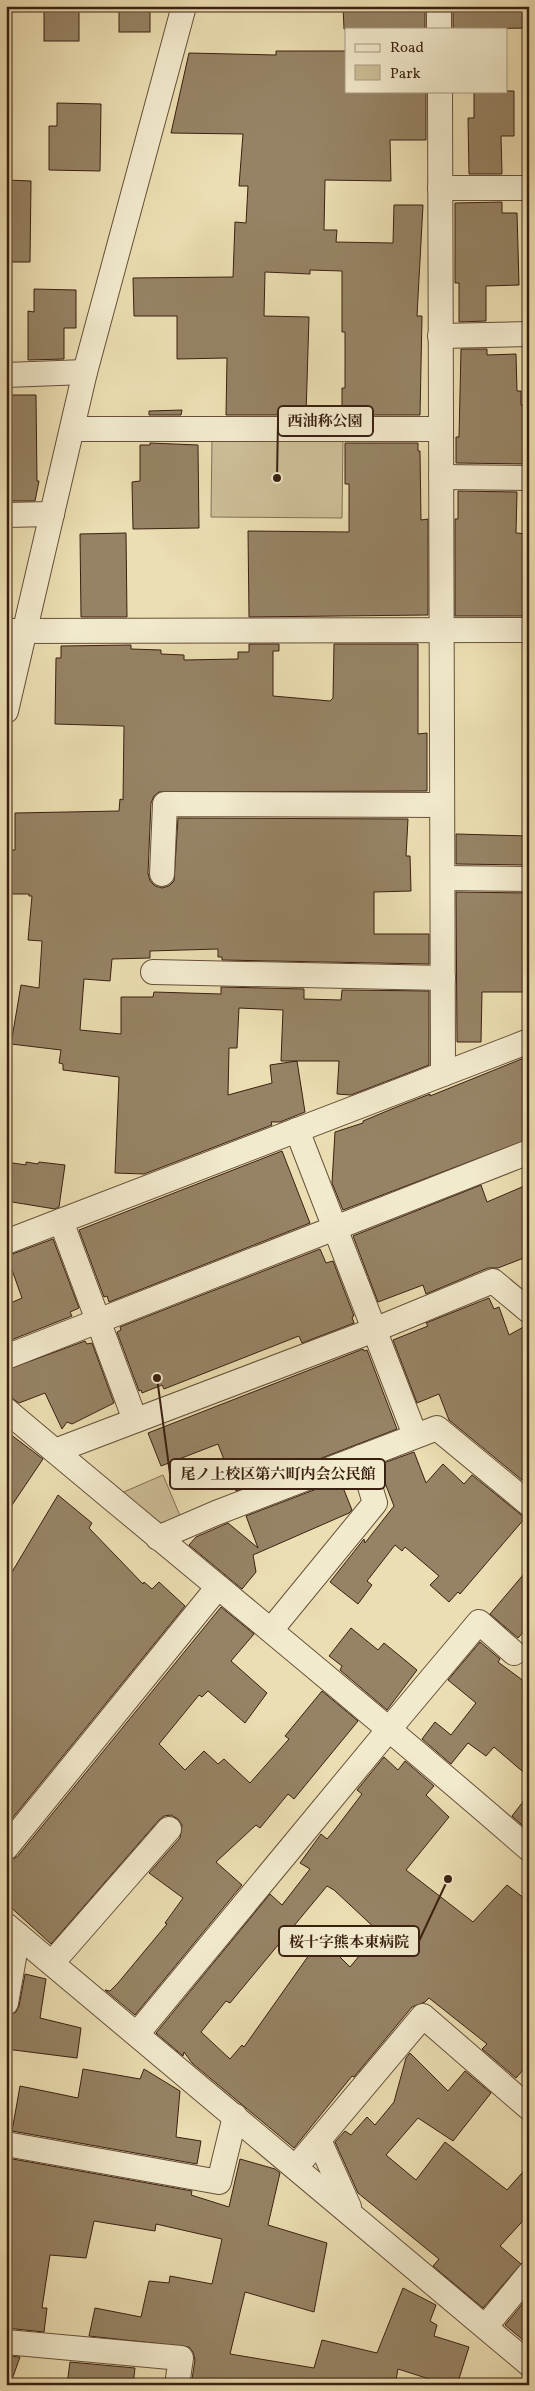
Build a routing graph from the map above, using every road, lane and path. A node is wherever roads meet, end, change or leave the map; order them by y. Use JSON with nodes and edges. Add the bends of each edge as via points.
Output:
{"nodes":[{"id":1,"x":184,"y":6,"type":"edge"},
{"id":2,"x":439,"y":6,"type":"edge"},
{"id":3,"x":439,"y":28,"type":"edge"},
{"id":4,"x":440,"y":92,"type":"edge"},
{"id":5,"x":440,"y":188,"type":"junction"},
{"id":6,"x":529,"y":188,"type":"edge"},
{"id":7,"x":529,"y":334,"type":"edge"},
{"id":8,"x":440,"y":336,"type":"junction"},
{"id":9,"x":85,"y":372,"type":"junction"},
{"id":10,"x":6,"y":375,"type":"edge"},
{"id":11,"x":72,"y":429,"type":"junction"},
{"id":12,"x":440,"y":429,"type":"junction"},
{"id":13,"x":441,"y":477,"type":"junction"},
{"id":14,"x":529,"y":478,"type":"edge"},
{"id":15,"x":6,"y":514,"type":"edge"},
{"id":16,"x":52,"y":514,"type":"junction"},
{"id":17,"x":442,"y":630,"type":"junction"},
{"id":18,"x":529,"y":630,"type":"edge"},
{"id":19,"x":16,"y":631,"type":"edge"},
{"id":20,"x":6,"y":711,"type":"edge"},
{"id":21,"x":442,"y":805,"type":"junction"},
{"id":22,"x":162,"y":874,"type":"dead end"},
{"id":23,"x":442,"y":878,"type":"junction"},
{"id":24,"x":529,"y":879,"type":"edge"},
{"id":25,"x":153,"y":972,"type":"dead end"},
{"id":26,"x":443,"y":978,"type":"junction"},
{"id":27,"x":529,"y":1041,"type":"edge"},
{"id":28,"x":443,"y":1074,"type":"junction"},
{"id":29,"x":297,"y":1130,"type":"junction"},
{"id":30,"x":529,"y":1152,"type":"edge"},
{"id":31,"x":61,"y":1221,"type":"junction"},
{"id":32,"x":335,"y":1228,"type":"junction"},
{"id":33,"x":6,"y":1242,"type":"edge"},
{"id":34,"x":529,"y":1311,"type":"edge"},
{"id":35,"x":98,"y":1320,"type":"junction"},
{"id":36,"x":374,"y":1330,"type":"junction"},
{"id":37,"x":6,"y":1357,"type":"edge"},
{"id":38,"x":6,"y":1410,"type":"edge"},
{"id":39,"x":135,"y":1420,"type":"junction"},
{"id":40,"x":415,"y":1435,"type":"junction"},
{"id":41,"x":55,"y":1451,"type":"junction"},
{"id":42,"x":361,"y":1457,"type":"junction"},
{"id":43,"x":529,"y":1504,"type":"edge"},
{"id":44,"x":158,"y":1538,"type":"junction"},
{"id":45,"x":218,"y":1587,"type":"junction"},
{"id":46,"x":271,"y":1630,"type":"junction"},
{"id":47,"x":514,"y":1653,"type":"dead end"},
{"id":48,"x":390,"y":1728,"type":"junction"},
{"id":49,"x":169,"y":1829,"type":"dead end"},
{"id":50,"x":6,"y":1848,"type":"edge"},
{"id":51,"x":529,"y":1849,"type":"edge"},
{"id":52,"x":12,"y":1930,"type":"edge"},
{"id":53,"x":52,"y":1963,"type":"junction"},
{"id":54,"x":6,"y":2003,"type":"edge"},
{"id":55,"x":137,"y":2034,"type":"junction"},
{"id":56,"x":529,"y":2108,"type":"edge"},
{"id":57,"x":235,"y":2116,"type":"junction"},
{"id":58,"x":319,"y":2140,"type":"junction"},
{"id":59,"x":6,"y":2144,"type":"edge"},
{"id":60,"x":296,"y":2167,"type":"junction"},
{"id":61,"x":352,"y":2214,"type":"junction"},
{"id":62,"x":529,"y":2274,"type":"edge"},
{"id":63,"x":486,"y":2326,"type":"junction"},
{"id":64,"x":6,"y":2342,"type":"edge"},
{"id":65,"x":529,"y":2364,"type":"edge"},
{"id":66,"x":177,"y":2385,"type":"edge"}],
"edges":[{"from":1,"to":9,"type":"street"},
{"from":2,"to":3,"type":"street"},
{"from":4,"to":5,"type":"street"},
{"from":5,"to":6,"type":"street"},
{"from":5,"to":8,"type":"street"},
{"from":7,"to":8,"type":"street"},
{"from":8,"to":12,"type":"street"},
{"from":9,"to":10,"type":"street"},
{"from":9,"to":11,"type":"street"},
{"from":11,"to":12,"type":"street"},
{"from":11,"to":16,"type":"street"},
{"from":12,"to":13,"type":"street"},
{"from":13,"to":14,"type":"street"},
{"from":13,"to":17,"type":"street"},
{"from":15,"to":16,"type":"street"},
{"from":16,"to":19,"type":"street"},
{"from":17,"to":18,"type":"street"},
{"from":17,"to":19,"type":"street"},
{"from":17,"to":21,"type":"street"},
{"from":19,"to":20,"type":"street"},
{"from":21,"to":22,"type":"street","via":[[165,804]]},
{"from":21,"to":23,"type":"street"},
{"from":23,"to":24,"type":"street"},
{"from":23,"to":26,"type":"street"},
{"from":25,"to":26,"type":"street"},
{"from":26,"to":28,"type":"street"},
{"from":27,"to":28,"type":"street"},
{"from":28,"to":29,"type":"street"},
{"from":29,"to":31,"type":"street"},
{"from":29,"to":32,"type":"street"},
{"from":30,"to":32,"type":"street"},
{"from":31,"to":33,"type":"street"},
{"from":31,"to":35,"type":"street"},
{"from":32,"to":35,"type":"street"},
{"from":32,"to":36,"type":"street"},
{"from":34,"to":36,"type":"street","via":[[493,1281]]},
{"from":35,"to":37,"type":"street"},
{"from":35,"to":39,"type":"street"},
{"from":36,"to":39,"type":"street"},
{"from":36,"to":40,"type":"street"},
{"from":38,"to":41,"type":"street"},
{"from":39,"to":41,"type":"street"},
{"from":40,"to":42,"type":"street"},
{"from":40,"to":43,"type":"street","via":[[437,1428]]},
{"from":41,"to":44,"type":"street"},
{"from":42,"to":44,"type":"street"},
{"from":42,"to":46,"type":"street","via":[[375,1503]]},
{"from":44,"to":45,"type":"street"},
{"from":45,"to":46,"type":"street"},
{"from":45,"to":50,"type":"street"},
{"from":46,"to":48,"type":"street"},
{"from":47,"to":48,"type":"street","via":[[479,1622]]},
{"from":48,"to":51,"type":"street"},
{"from":48,"to":55,"type":"street"},
{"from":49,"to":53,"type":"street"},
{"from":52,"to":53,"type":"street"},
{"from":52,"to":54,"type":"street"},
{"from":53,"to":55,"type":"street"},
{"from":55,"to":57,"type":"street"},
{"from":56,"to":58,"type":"street","via":[[423,2016]]},
{"from":57,"to":59,"type":"street","via":[[219,2182]]},
{"from":57,"to":60,"type":"street"},
{"from":58,"to":60,"type":"street"},
{"from":58,"to":61,"type":"street"},
{"from":60,"to":61,"type":"street"},
{"from":61,"to":63,"type":"street"},
{"from":62,"to":63,"type":"street"},
{"from":63,"to":65,"type":"street"},
{"from":64,"to":66,"type":"street","via":[[181,2358]]}]}
